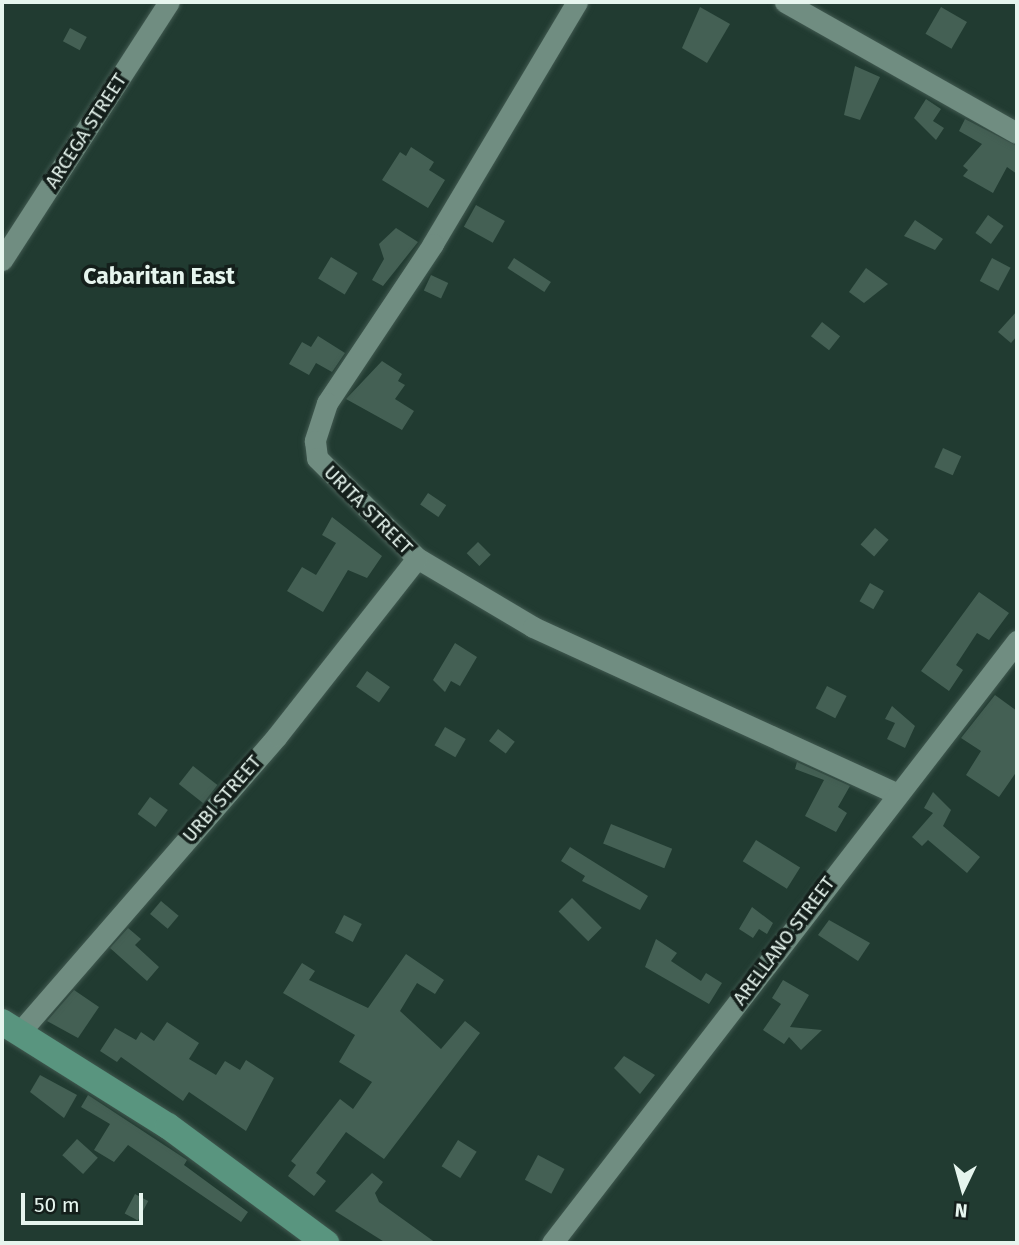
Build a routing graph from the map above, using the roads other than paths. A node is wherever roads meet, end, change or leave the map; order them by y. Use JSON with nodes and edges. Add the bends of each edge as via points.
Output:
{"nodes":[{"id":1,"x":169,"y":2,"type":"edge"},
{"id":2,"x":577,"y":2,"type":"edge"},
{"id":3,"x":785,"y":2,"type":"edge"},
{"id":4,"x":1017,"y":133,"type":"edge"},
{"id":5,"x":2,"y":260,"type":"edge"},
{"id":6,"x":417,"y":558,"type":"junction"},
{"id":7,"x":1017,"y":641,"type":"edge"},
{"id":8,"x":896,"y":793,"type":"junction"},
{"id":9,"x":11,"y":1027,"type":"edge"},
{"id":10,"x":326,"y":1243,"type":"edge"},
{"id":11,"x":552,"y":1243,"type":"edge"}],
"edges":[{"from":1,"to":5,"type":"street","name":"ARCEGA STREET"},
{"from":2,"to":6,"type":"street","name":"URITA STREET","via":[[319,421],[315,441],[327,474]]},
{"from":3,"to":4,"type":"street"},
{"from":6,"to":8,"type":"street","name":"URITA STREET","via":[[533,627]]},
{"from":6,"to":9,"type":"street","name":"URBI STREET","via":[[277,736]]},
{"from":7,"to":8,"type":"street","name":"ARELLANO STREET"},
{"from":8,"to":11,"type":"street","name":"ARELLANO STREET"},
{"from":9,"to":10,"type":"main road","via":[[168,1126]]}]}
